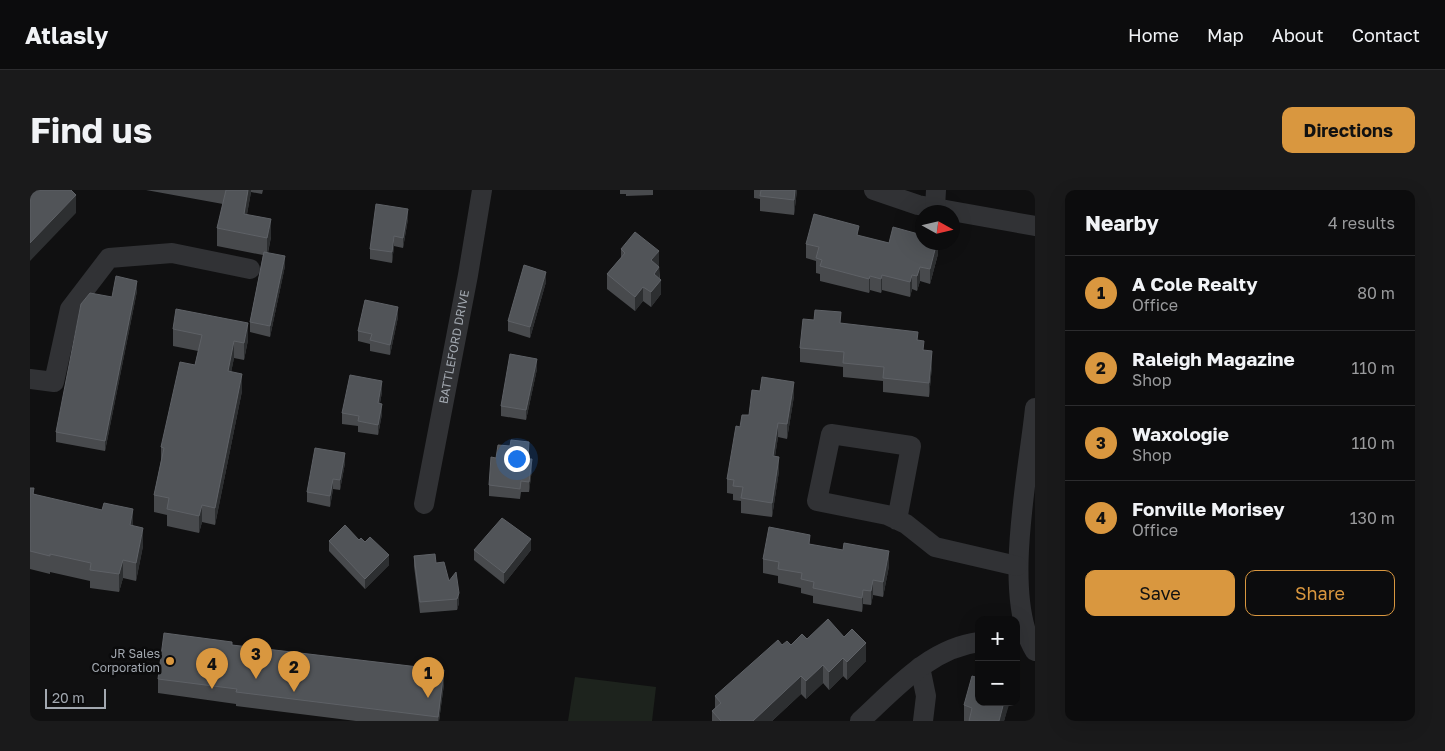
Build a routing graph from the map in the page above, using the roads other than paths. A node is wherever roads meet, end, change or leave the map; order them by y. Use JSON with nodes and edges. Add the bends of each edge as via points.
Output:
{"nodes":[{"id":1,"x":482,"y":190,"type":"edge"},
{"id":2,"x":874,"y":190,"type":"edge"},
{"id":3,"x":935,"y":199,"type":"edge"},
{"id":4,"x":1035,"y":226,"type":"edge"},
{"id":5,"x":250,"y":269,"type":"dead end"},
{"id":6,"x":30,"y":378,"type":"edge"},
{"id":7,"x":1035,"y":408,"type":"edge"},
{"id":8,"x":1033,"y":442,"type":"edge"},
{"id":9,"x":424,"y":504,"type":"dead end"},
{"id":10,"x":897,"y":520,"type":"junction"},
{"id":11,"x":1017,"y":566,"type":"junction"},
{"id":12,"x":975,"y":642,"type":"edge"},
{"id":13,"x":1026,"y":642,"type":"edge"},
{"id":14,"x":920,"y":666,"type":"junction"},
{"id":15,"x":860,"y":721,"type":"edge"},
{"id":16,"x":923,"y":721,"type":"edge"}],
"edges":[{"from":1,"to":9,"type":"street","name":"BATTLEFORD DRIVE"},
{"from":2,"to":3,"type":"street","via":[[918,205]]},
{"from":3,"to":4,"type":"street"},
{"from":5,"to":6,"type":"street","via":[[172,252],[109,258],[70,309],[54,382]]},
{"from":7,"to":8,"type":"street"},
{"from":8,"to":11,"type":"street"},
{"from":10,"to":10,"type":"street","via":[[887,515],[817,501],[831,434],[911,446]]},
{"from":10,"to":11,"type":"street","via":[[935,547]]},
{"from":11,"to":13,"type":"street"},
{"from":12,"to":14,"type":"street","via":[[960,644]]},
{"from":14,"to":15,"type":"street"},
{"from":14,"to":16,"type":"street","via":[[926,696]]}]}
